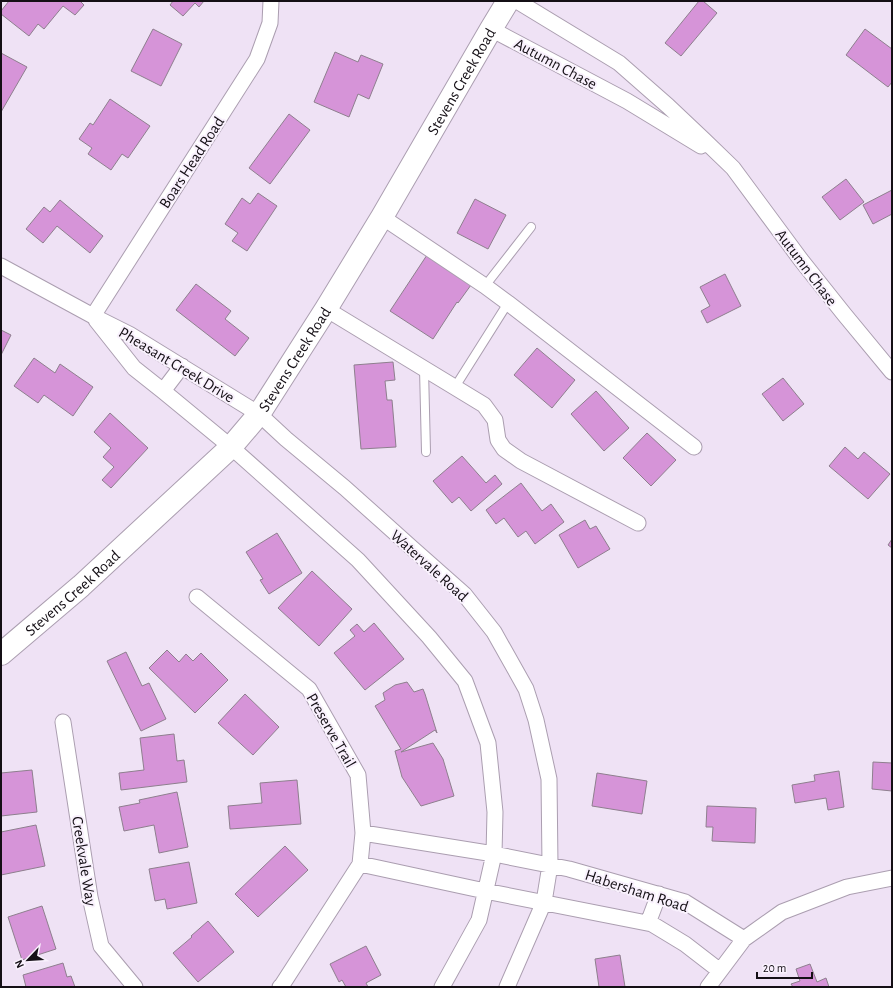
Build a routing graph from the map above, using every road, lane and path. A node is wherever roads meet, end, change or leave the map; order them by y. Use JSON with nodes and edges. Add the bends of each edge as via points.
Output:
{"nodes":[{"id":1,"x":271,"y":1,"type":"edge"},
{"id":2,"x":508,"y":1,"type":"edge"},
{"id":3,"x":517,"y":1,"type":"edge"},
{"id":4,"x":491,"y":29,"type":"junction"},
{"id":5,"x":724,"y":160,"type":"junction"},
{"id":6,"x":382,"y":217,"type":"junction"},
{"id":7,"x":531,"y":227,"type":"dead end"},
{"id":8,"x":1,"y":266,"type":"edge"},
{"id":9,"x":485,"y":286,"type":"junction"},
{"id":10,"x":508,"y":303,"type":"junction"},
{"id":11,"x":326,"y":309,"type":"junction"},
{"id":12,"x":93,"y":316,"type":"junction"},
{"id":13,"x":182,"y":366,"type":"junction"},
{"id":14,"x":424,"y":369,"type":"junction"},
{"id":15,"x":892,"y":372,"type":"edge"},
{"id":16,"x":455,"y":387,"type":"junction"},
{"id":17,"x":163,"y":391,"type":"junction"},
{"id":18,"x":259,"y":414,"type":"junction"},
{"id":19,"x":231,"y":447,"type":"junction"},
{"id":20,"x":694,"y":447,"type":"dead end"},
{"id":21,"x":426,"y":452,"type":"dead end"},
{"id":22,"x":638,"y":523,"type":"dead end"},
{"id":23,"x":197,"y":597,"type":"dead end"},
{"id":24,"x":1,"y":654,"type":"edge"},
{"id":25,"x":63,"y":722,"type":"dead end"},
{"id":26,"x":363,"y":833,"type":"junction"},
{"id":27,"x":494,"y":854,"type":"junction"},
{"id":28,"x":360,"y":864,"type":"junction"},
{"id":29,"x":550,"y":865,"type":"junction"},
{"id":30,"x":892,"y":878,"type":"edge"},
{"id":31,"x":485,"y":891,"type":"junction"},
{"id":32,"x":659,"y":894,"type":"junction"},
{"id":33,"x":544,"y":902,"type":"junction"},
{"id":34,"x":648,"y":923,"type":"junction"},
{"id":35,"x":744,"y":939,"type":"junction"},
{"id":36,"x":720,"y":971,"type":"junction"},
{"id":37,"x":135,"y":987,"type":"edge"},
{"id":38,"x":280,"y":987,"type":"edge"},
{"id":39,"x":442,"y":987,"type":"edge"},
{"id":40,"x":507,"y":987,"type":"edge"},
{"id":41,"x":708,"y":987,"type":"edge"}],
"edges":[{"from":1,"to":12,"type":"street","name":"Boars Head Road","via":[[270,23],[257,59]]},
{"from":2,"to":4,"type":"street","name":"Stevens Creek Road"},
{"from":3,"to":5,"type":"street","name":"Autumn Chase","via":[[619,63]]},
{"from":4,"to":5,"type":"street","name":"Autumn Chase","via":[[627,100]]},
{"from":4,"to":6,"type":"street","name":"Stevens Creek Road"},
{"from":5,"to":15,"type":"street","name":"Autumn Chase","via":[[733,168],[844,314]]},
{"from":6,"to":9,"type":"street"},
{"from":6,"to":11,"type":"street","name":"Stevens Creek Road"},
{"from":7,"to":9,"type":"lane"},
{"from":8,"to":12,"type":"street","name":"Pheasant Creek Drive"},
{"from":9,"to":10,"type":"street"},
{"from":10,"to":16,"type":"lane"},
{"from":10,"to":20,"type":"street"},
{"from":11,"to":14,"type":"street"},
{"from":11,"to":18,"type":"street","name":"Stevens Creek Road"},
{"from":12,"to":13,"type":"street","name":"Pheasant Creek Drive"},
{"from":12,"to":17,"type":"street","name":"Pheasant Creek Drive","via":[[134,368]]},
{"from":13,"to":17,"type":"street"},
{"from":13,"to":18,"type":"street","name":"Pheasant Creek Drive"},
{"from":14,"to":16,"type":"street"},
{"from":14,"to":21,"type":"lane"},
{"from":16,"to":22,"type":"street","via":[[484,405],[495,420],[498,440],[504,449],[521,461]]},
{"from":17,"to":19,"type":"street","name":"Pheasant Creek Drive"},
{"from":18,"to":19,"type":"street","name":"Stevens Creek Road"},
{"from":18,"to":29,"type":"street","name":"Watervale Road","via":[[464,594],[494,632],[526,689],[536,720],[548,779]]},
{"from":19,"to":24,"type":"street","name":"Stevens Creek Road","via":[[81,586]]},
{"from":19,"to":27,"type":"street","via":[[358,560],[429,637],[465,681],[488,743],[494,812]]},
{"from":23,"to":26,"type":"street","name":"Preserve Trail","via":[[309,689],[358,775]]},
{"from":25,"to":37,"type":"street","name":"Creekvale Way","via":[[90,896],[101,946]]},
{"from":26,"to":27,"type":"street","name":"Habersham Road"},
{"from":26,"to":28,"type":"street","name":"Preserve Trail"},
{"from":27,"to":29,"type":"street","name":"Habersham Road"},
{"from":27,"to":31,"type":"street"},
{"from":28,"to":31,"type":"street","name":"Habersham Road"},
{"from":28,"to":38,"type":"street","name":"Preserve Trail"},
{"from":29,"to":32,"type":"street","name":"Habersham Road"},
{"from":29,"to":33,"type":"street","name":"Watervale Road"},
{"from":30,"to":35,"type":"street","via":[[847,887],[782,912]]},
{"from":31,"to":33,"type":"street","name":"Habersham Road"},
{"from":31,"to":39,"type":"street","via":[[479,920]]},
{"from":32,"to":34,"type":"street"},
{"from":32,"to":35,"type":"street","name":"Habersham Road","via":[[685,902]]},
{"from":33,"to":34,"type":"street","name":"Habersham Road"},
{"from":33,"to":40,"type":"street","name":"Watervale Road"},
{"from":34,"to":36,"type":"street","name":"Habersham Road","via":[[685,944]]},
{"from":35,"to":36,"type":"street"},
{"from":36,"to":41,"type":"street"}]}
